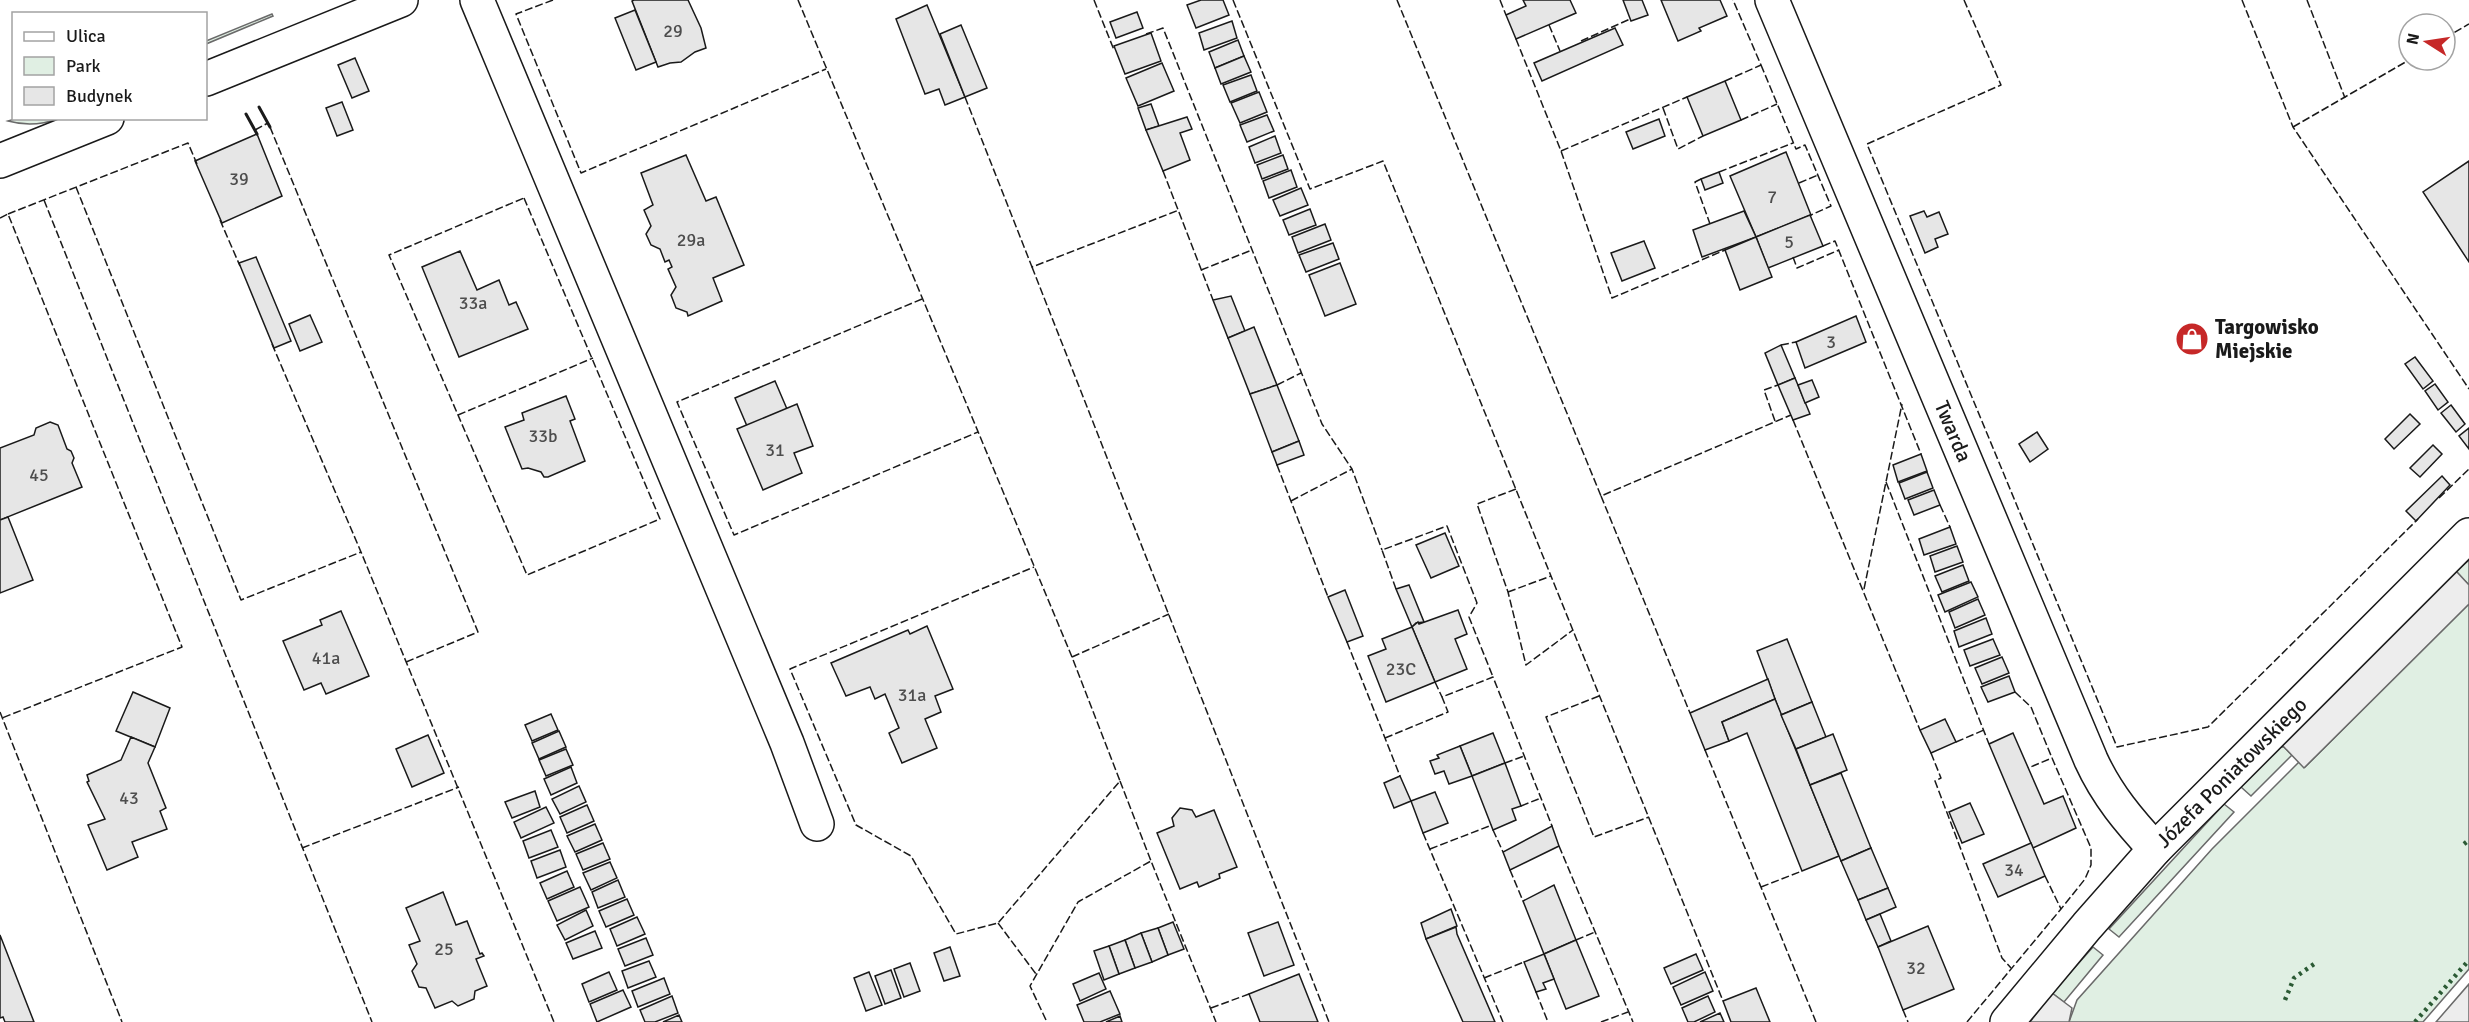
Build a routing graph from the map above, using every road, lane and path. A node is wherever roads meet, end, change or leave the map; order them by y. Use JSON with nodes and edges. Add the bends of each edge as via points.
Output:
{"nodes":[{"id":1,"x":401,"y":0,"type":"edge"},
{"id":2,"x":477,"y":0,"type":"edge"},
{"id":3,"x":1772,"y":0,"type":"edge"},
{"id":4,"x":207,"y":79,"type":"edge"},
{"id":5,"x":102,"y":120,"type":"edge"},
{"id":6,"x":0,"y":161,"type":"edge"},
{"id":7,"x":2469,"y":535,"type":"edge"},
{"id":8,"x":817,"y":824,"type":"dead end"},
{"id":9,"x":2155,"y":849,"type":"junction"},
{"id":10,"x":2007,"y":1022,"type":"edge"}],
"edges":[{"from":1,"to":4,"type":"street"},
{"from":2,"to":8,"type":"street","via":[[778,721]]},
{"from":3,"to":9,"type":"street","name":"Twarda","via":[[2095,769],[2122,813]]},
{"from":5,"to":6,"type":"street"},
{"from":7,"to":9,"type":"street","name":"Józefa Poniatowskiego"},
{"from":9,"to":10,"type":"street","name":"Józefa Poniatowskiego"}]}
